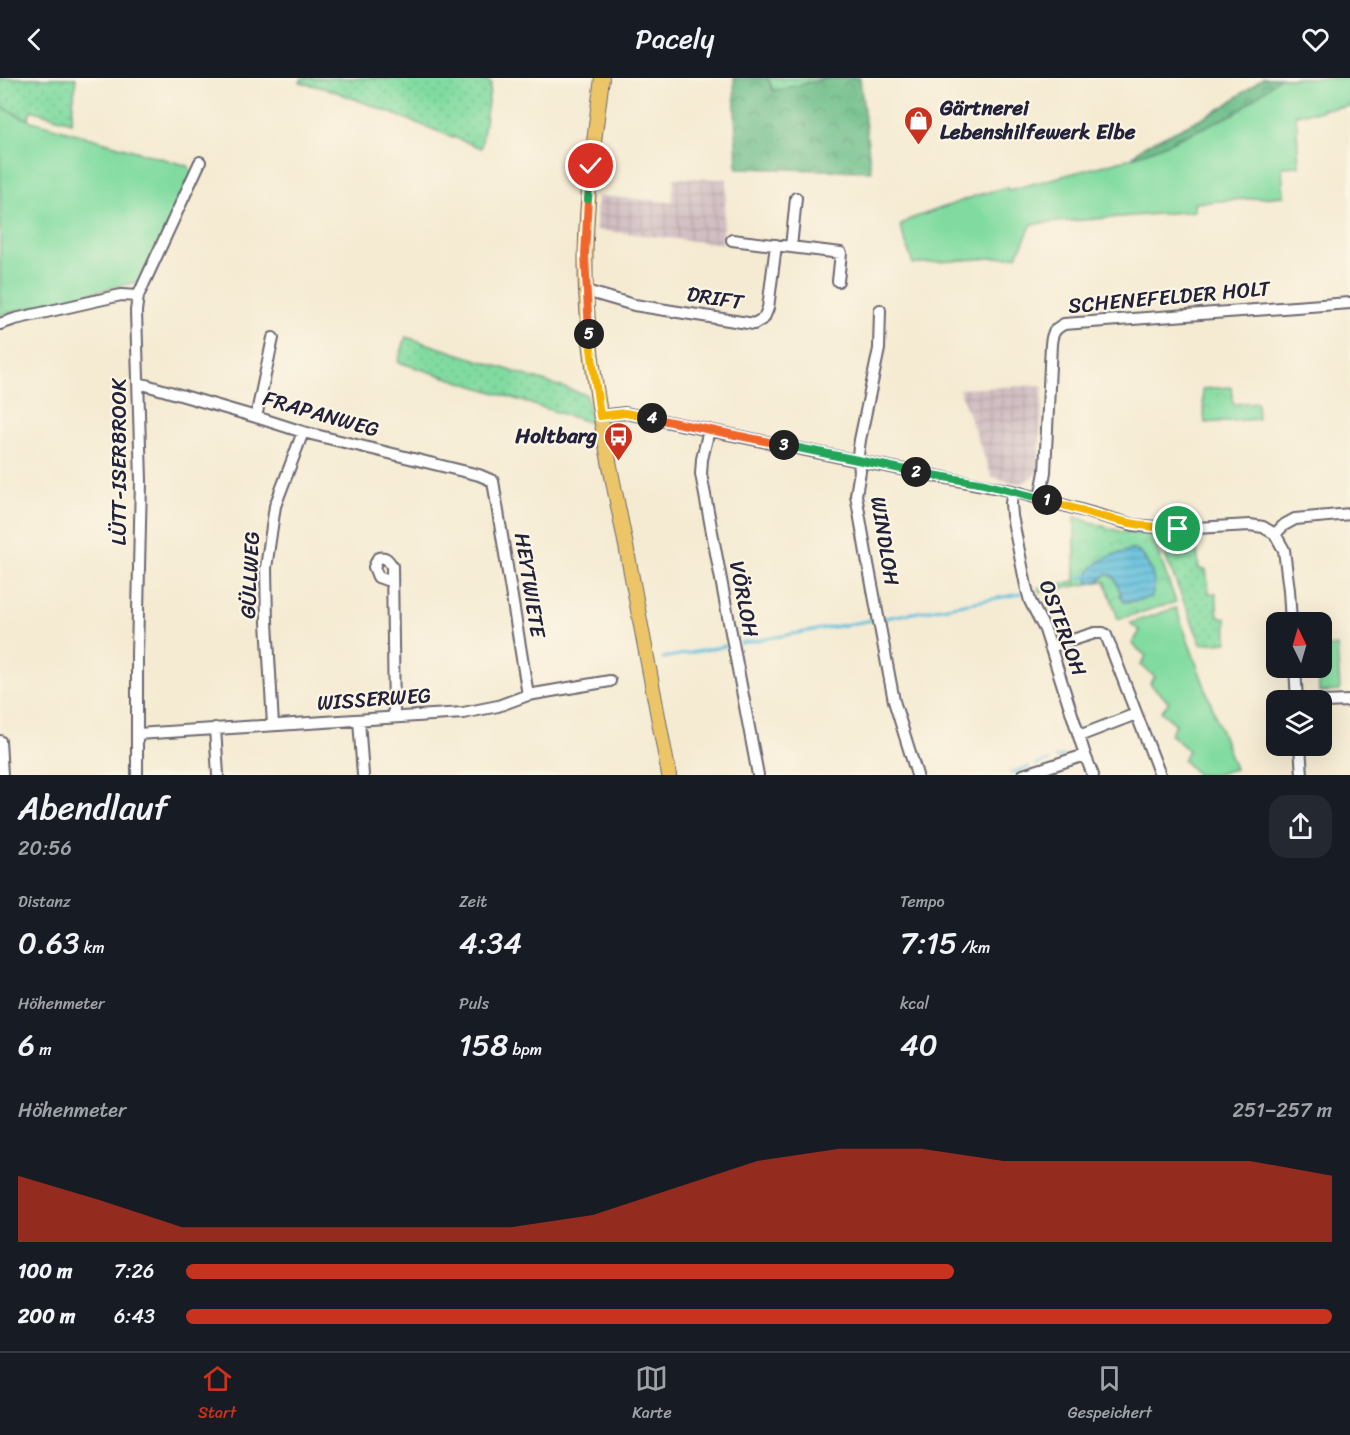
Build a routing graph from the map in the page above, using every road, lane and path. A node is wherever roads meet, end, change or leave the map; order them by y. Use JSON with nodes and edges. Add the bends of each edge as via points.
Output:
{"nodes":[{"id":1,"x":602,"y":78,"type":"edge"},
{"id":2,"x":200,"y":162,"type":"dead end"},
{"id":3,"x":795,"y":198,"type":"dead end"},
{"id":4,"x":732,"y":240,"type":"dead end"},
{"id":5,"x":776,"y":245,"type":"junction"},
{"id":6,"x":791,"y":247,"type":"junction"},
{"id":7,"x":838,"y":281,"type":"dead end"},
{"id":8,"x":586,"y":291,"type":"junction"},
{"id":9,"x":138,"y":296,"type":"junction"},
{"id":10,"x":1350,"y":303,"type":"edge"},
{"id":11,"x":880,"y":310,"type":"dead end"},
{"id":12,"x":0,"y":324,"type":"edge"},
{"id":13,"x":273,"y":338,"type":"dead end"},
{"id":14,"x":139,"y":383,"type":"junction"},
{"id":15,"x":600,"y":416,"type":"junction"},
{"id":16,"x":256,"y":417,"type":"junction"},
{"id":17,"x":710,"y":430,"type":"junction"},
{"id":18,"x":303,"y":432,"type":"junction"},
{"id":19,"x":859,"y":461,"type":"junction"},
{"id":20,"x":493,"y":481,"type":"joint"},
{"id":21,"x":1013,"y":491,"type":"junction"},
{"id":22,"x":1040,"y":498,"type":"junction"},
{"id":23,"x":1350,"y":514,"type":"edge"},
{"id":24,"x":1275,"y":534,"type":"junction"},
{"id":25,"x":392,"y":582,"type":"dead end"},
{"id":26,"x":1290,"y":612,"type":"edge"},
{"id":27,"x":1050,"y":647,"type":"junction"},
{"id":28,"x":610,"y":681,"type":"dead end"},
{"id":29,"x":528,"y":695,"type":"junction"},
{"id":30,"x":1350,"y":700,"type":"edge"},
{"id":31,"x":1332,"y":701,"type":"edge"},
{"id":32,"x":1136,"y":714,"type":"junction"},
{"id":33,"x":394,"y":717,"type":"junction"},
{"id":34,"x":359,"y":720,"type":"junction"},
{"id":35,"x":273,"y":725,"type":"junction"},
{"id":36,"x":215,"y":728,"type":"junction"},
{"id":37,"x":137,"y":734,"type":"junction"},
{"id":38,"x":1079,"y":736,"type":"junction"},
{"id":39,"x":0,"y":741,"type":"edge"},
{"id":40,"x":1085,"y":755,"type":"junction"},
{"id":41,"x":1301,"y":756,"type":"edge"},
{"id":42,"x":2,"y":775,"type":"edge"},
{"id":43,"x":137,"y":775,"type":"edge"},
{"id":44,"x":218,"y":775,"type":"edge"},
{"id":45,"x":363,"y":775,"type":"edge"},
{"id":46,"x":669,"y":775,"type":"edge"},
{"id":47,"x":758,"y":775,"type":"edge"},
{"id":48,"x":917,"y":775,"type":"edge"},
{"id":49,"x":1023,"y":775,"type":"edge"},
{"id":50,"x":1093,"y":775,"type":"edge"},
{"id":51,"x":1160,"y":775,"type":"edge"},
{"id":52,"x":1302,"y":775,"type":"edge"}],
"edges":[{"from":1,"to":8,"type":"main road","via":[[588,198]]},
{"from":2,"to":9,"type":"street","name":"LÜTT-ISERBROOK"},
{"from":3,"to":6,"type":"street"},
{"from":4,"to":5,"type":"street"},
{"from":5,"to":6,"type":"street"},
{"from":5,"to":8,"type":"street","name":"DRIFT","via":[[768,308],[764,318],[754,324],[634,305]]},
{"from":6,"to":7,"type":"street","via":[[841,253]]},
{"from":8,"to":15,"type":"main road"},
{"from":9,"to":12,"type":"street","via":[[121,295]]},
{"from":9,"to":14,"type":"street","name":"LÜTT-ISERBROOK"},
{"from":10,"to":22,"type":"street","name":"SCHENEFELDER HOLT","via":[[1058,327],[1051,344],[1045,472]]},
{"from":11,"to":19,"type":"street","name":"WINDLOH","via":[[879,349]]},
{"from":13,"to":16,"type":"street"},
{"from":14,"to":16,"type":"street","name":"FRAPANWEG"},
{"from":14,"to":37,"type":"street","name":"LÜTT-ISERBROOK"},
{"from":15,"to":17,"type":"street","via":[[625,413]]},
{"from":15,"to":46,"type":"main road"},
{"from":16,"to":18,"type":"street","name":"FRAPANWEG"},
{"from":17,"to":19,"type":"street"},
{"from":17,"to":47,"type":"street","name":"VÖRLOH","via":[[701,474]]},
{"from":18,"to":20,"type":"street","name":"FRAPANWEG"},
{"from":18,"to":35,"type":"street","name":"GÜLLWEG","via":[[275,506],[266,568]]},
{"from":19,"to":21,"type":"street"},
{"from":19,"to":48,"type":"street","name":"WINDLOH","via":[[856,495],[866,554],[894,701]]},
{"from":20,"to":29,"type":"street","name":"HEYTWIETE"},
{"from":21,"to":22,"type":"street"},
{"from":21,"to":27,"type":"street","name":"OSTERLOH","via":[[1011,516],[1026,586]]},
{"from":22,"to":24,"type":"street","via":[[1141,526],[1178,529],[1253,525]]},
{"from":23,"to":24,"type":"street","via":[[1295,519]]},
{"from":24,"to":26,"type":"street","via":[[1286,556]]},
{"from":25,"to":33,"type":"street"},
{"from":27,"to":32,"type":"street","via":[[1095,633],[1106,635]]},
{"from":27,"to":38,"type":"street","name":"OSTERLOH"},
{"from":28,"to":29,"type":"street","name":"WISSERWEG"},
{"from":29,"to":33,"type":"street","name":"WISSERWEG","via":[[463,713]]},
{"from":30,"to":31,"type":"street"},
{"from":32,"to":38,"type":"street"},
{"from":32,"to":51,"type":"street"},
{"from":33,"to":34,"type":"street","name":"WISSERWEG"},
{"from":34,"to":35,"type":"street","name":"WISSERWEG"},
{"from":34,"to":45,"type":"street"},
{"from":35,"to":36,"type":"street","name":"WISSERWEG"},
{"from":36,"to":37,"type":"street","name":"WISSERWEG"},
{"from":36,"to":44,"type":"street"},
{"from":37,"to":43,"type":"street","name":"LÜTT-ISERBROOK"},
{"from":38,"to":40,"type":"street","name":"OSTERLOH"},
{"from":39,"to":42,"type":"street"},
{"from":40,"to":49,"type":"street"},
{"from":40,"to":50,"type":"street","name":"OSTERLOH"},
{"from":41,"to":52,"type":"street"}]}
